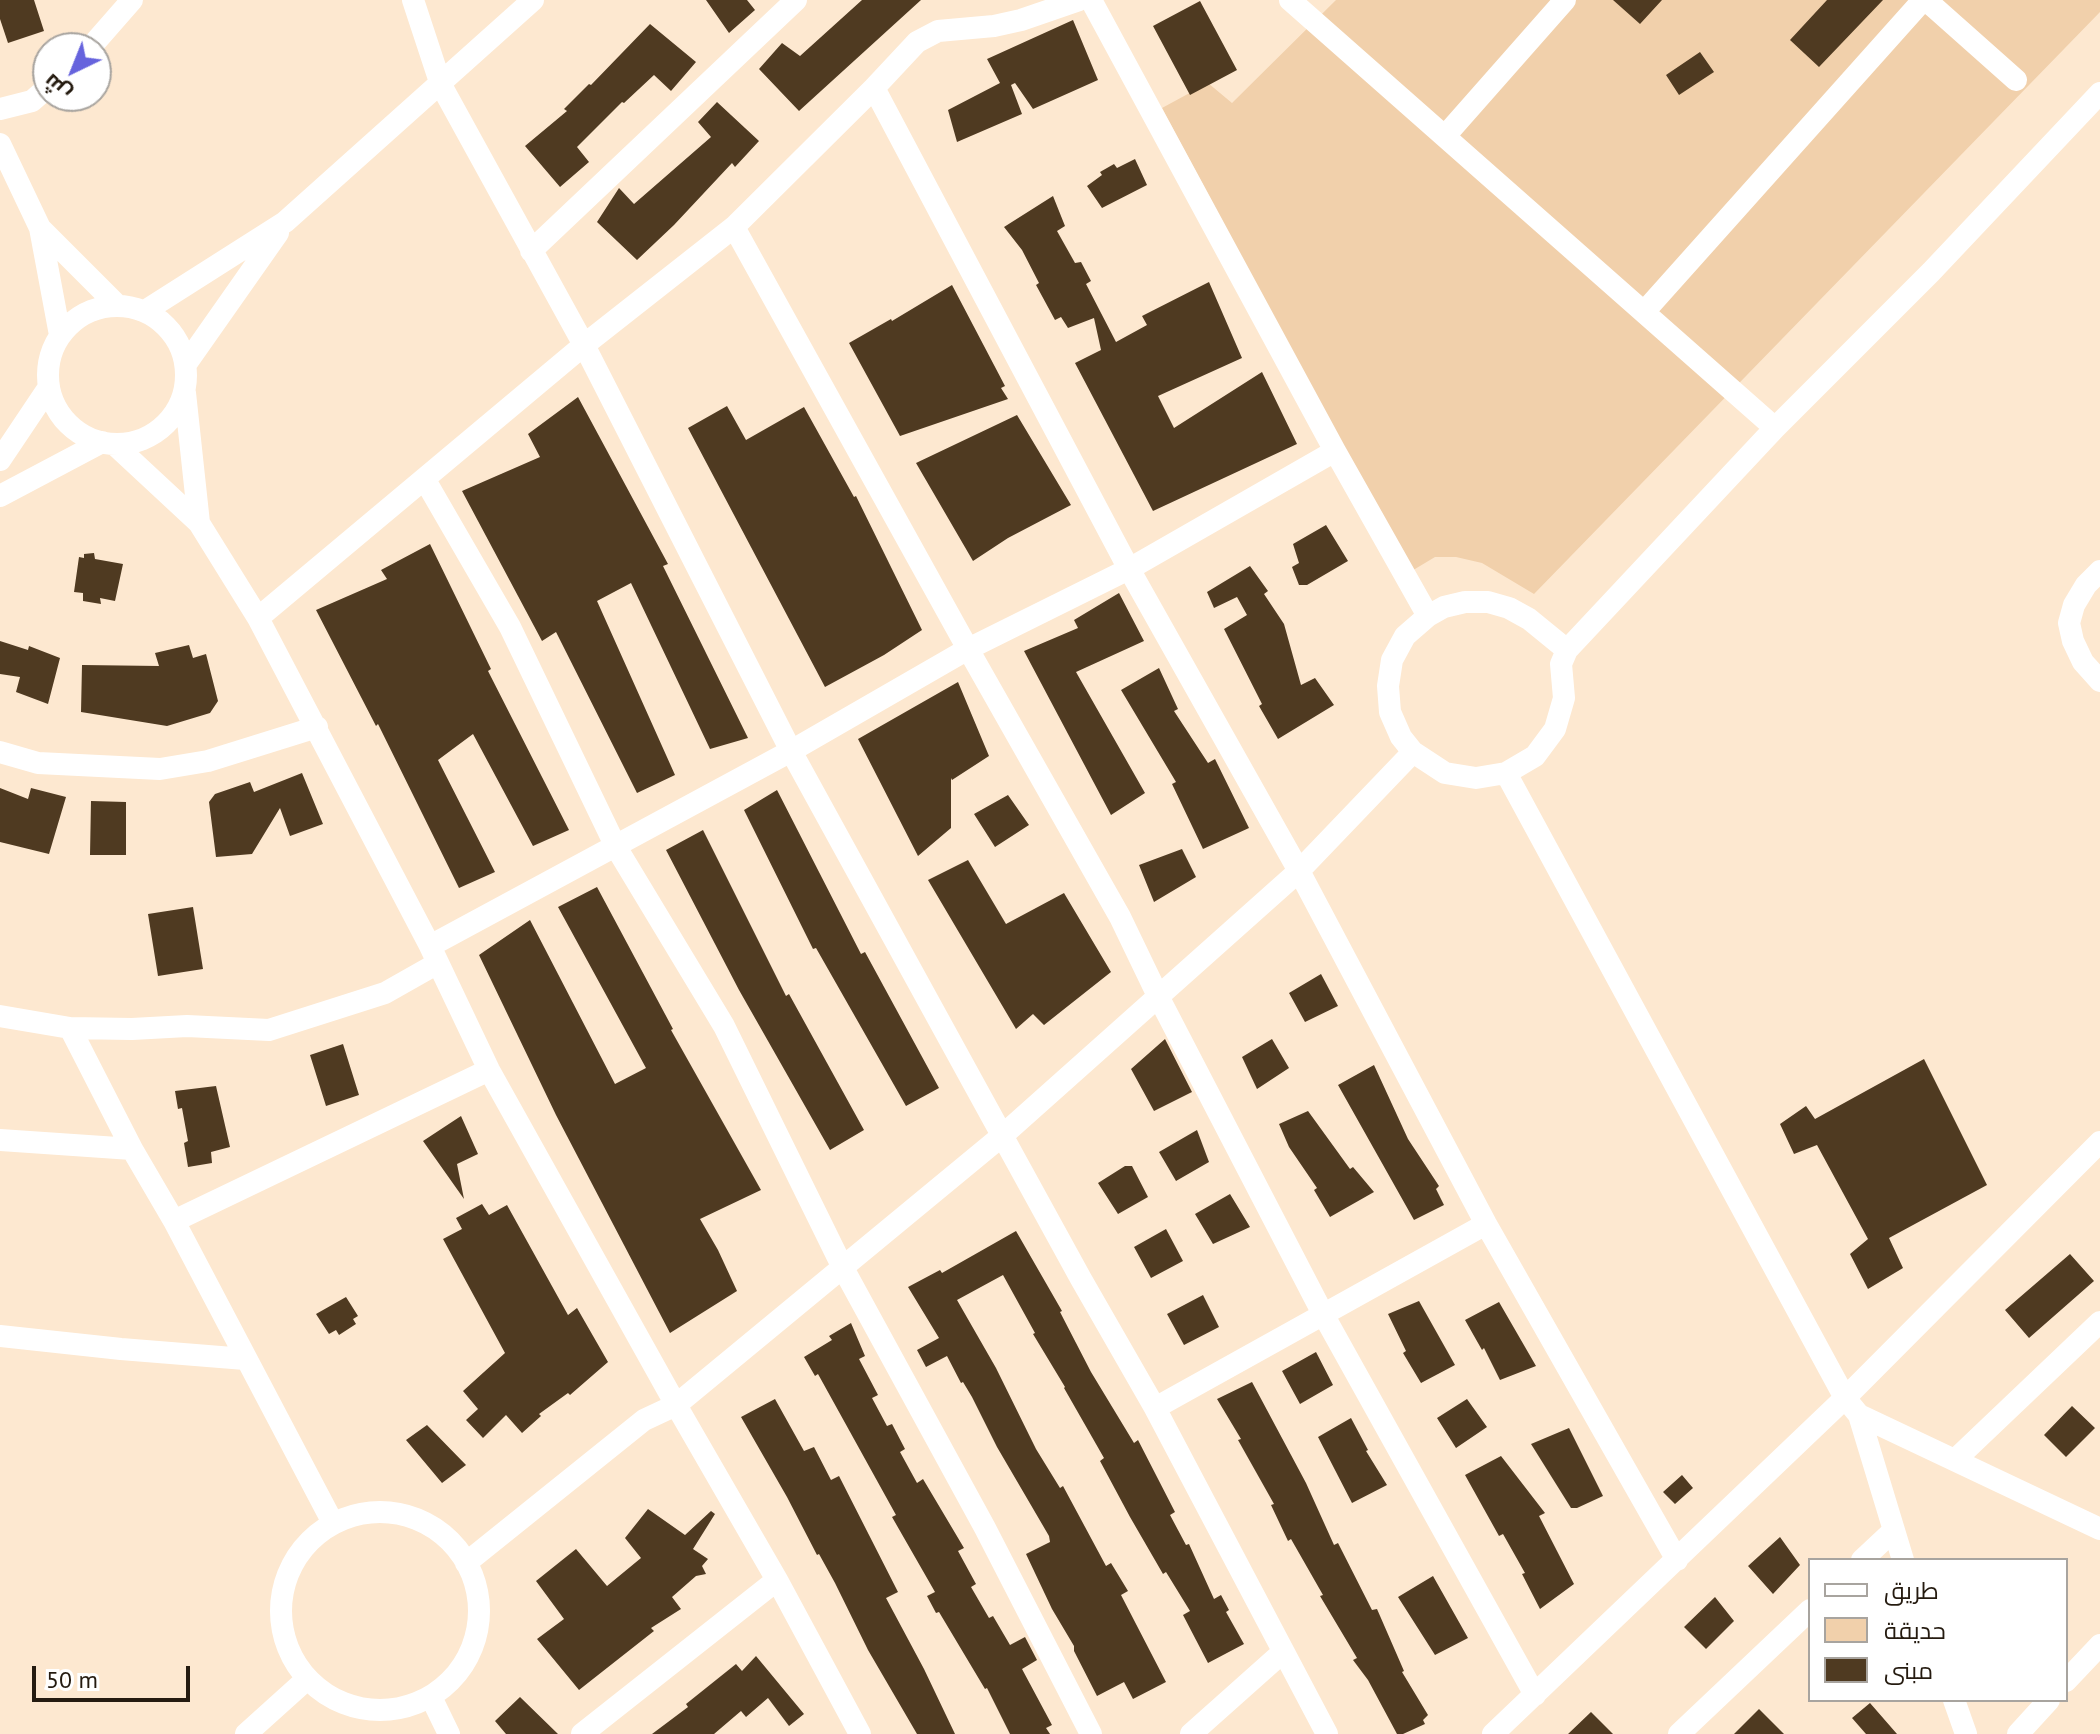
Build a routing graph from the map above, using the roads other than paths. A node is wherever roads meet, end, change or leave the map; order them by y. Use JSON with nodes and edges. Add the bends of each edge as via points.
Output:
{"nodes":[{"id":1,"x":132,"y":0,"type":"edge"},
{"id":2,"x":413,"y":0,"type":"edge"},
{"id":3,"x":533,"y":0,"type":"edge"},
{"id":4,"x":796,"y":0,"type":"edge"},
{"id":5,"x":1079,"y":0,"type":"edge"},
{"id":6,"x":1091,"y":0,"type":"edge"},
{"id":7,"x":1290,"y":0,"type":"edge"},
{"id":8,"x":1565,"y":0,"type":"edge"},
{"id":9,"x":1924,"y":0,"type":"edge"},
{"id":10,"x":104,"y":32,"type":"edge"},
{"id":11,"x":2016,"y":80,"type":"dead end"},
{"id":12,"x":441,"y":85,"type":"junction"},
{"id":13,"x":874,"y":88,"type":"junction"},
{"id":14,"x":2100,"y":93,"type":"edge"},
{"id":15,"x":32,"y":101,"type":"edge"},
{"id":16,"x":0,"y":109,"type":"edge"},
{"id":17,"x":1445,"y":136,"type":"junction"},
{"id":18,"x":0,"y":144,"type":"edge"},
{"id":19,"x":285,"y":222,"type":"junction"},
{"id":20,"x":734,"y":227,"type":"junction"},
{"id":21,"x":40,"y":228,"type":"junction"},
{"id":22,"x":531,"y":251,"type":"junction"},
{"id":23,"x":118,"y":306,"type":"junction"},
{"id":24,"x":145,"y":311,"type":"junction"},
{"id":25,"x":1644,"y":312,"type":"junction"},
{"id":26,"x":60,"y":335,"type":"junction"},
{"id":27,"x":584,"y":345,"type":"junction"},
{"id":28,"x":186,"y":364,"type":"junction"},
{"id":29,"x":49,"y":387,"type":"junction"},
{"id":30,"x":185,"y":391,"type":"junction"},
{"id":31,"x":1775,"y":428,"type":"junction"},
{"id":32,"x":108,"y":443,"type":"junction"},
{"id":33,"x":1335,"y":451,"type":"junction"},
{"id":34,"x":0,"y":460,"type":"edge"},
{"id":35,"x":425,"y":480,"type":"junction"},
{"id":36,"x":0,"y":496,"type":"edge"},
{"id":37,"x":199,"y":523,"type":"junction"},
{"id":38,"x":1129,"y":569,"type":"junction"},
{"id":39,"x":2100,"y":571,"type":"edge"},
{"id":40,"x":1428,"y":616,"type":"junction"},
{"id":41,"x":258,"y":618,"type":"junction"},
{"id":42,"x":968,"y":649,"type":"junction"},
{"id":43,"x":1567,"y":650,"type":"junction"},
{"id":44,"x":2100,"y":681,"type":"edge"},
{"id":45,"x":317,"y":727,"type":"junction"},
{"id":46,"x":791,"y":751,"type":"junction"},
{"id":47,"x":0,"y":752,"type":"edge"},
{"id":48,"x":1413,"y":752,"type":"junction"},
{"id":49,"x":1506,"y":773,"type":"junction"},
{"id":50,"x":616,"y":847,"type":"junction"},
{"id":51,"x":1299,"y":871,"type":"junction"},
{"id":52,"x":434,"y":955,"type":"junction"},
{"id":53,"x":1159,"y":998,"type":"junction"},
{"id":54,"x":0,"y":1016,"type":"edge"},
{"id":55,"x":70,"y":1028,"type":"junction"},
{"id":56,"x":489,"y":1070,"type":"junction"},
{"id":57,"x":1003,"y":1135,"type":"junction"},
{"id":58,"x":0,"y":1140,"type":"edge"},
{"id":59,"x":2100,"y":1142,"type":"edge"},
{"id":60,"x":132,"y":1149,"type":"junction"},
{"id":61,"x":174,"y":1221,"type":"junction"},
{"id":62,"x":1486,"y":1224,"type":"junction"},
{"id":63,"x":843,"y":1268,"type":"junction"},
{"id":64,"x":1323,"y":1314,"type":"junction"},
{"id":65,"x":2100,"y":1322,"type":"edge"},
{"id":66,"x":0,"y":1336,"type":"edge"},
{"id":67,"x":245,"y":1359,"type":"junction"},
{"id":68,"x":676,"y":1405,"type":"junction"},
{"id":69,"x":1852,"y":1407,"type":"junction"},
{"id":70,"x":1155,"y":1408,"type":"junction"},
{"id":71,"x":1955,"y":1460,"type":"junction"},
{"id":72,"x":333,"y":1523,"type":"junction"},
{"id":73,"x":2100,"y":1529,"type":"edge"},
{"id":74,"x":1893,"y":1531,"type":"junction"},
{"id":75,"x":1864,"y":1558,"type":"edge"},
{"id":76,"x":1902,"y":1558,"type":"edge"},
{"id":77,"x":1677,"y":1560,"type":"junction"},
{"id":78,"x":466,"y":1563,"type":"junction"},
{"id":79,"x":777,"y":1580,"type":"junction"},
{"id":80,"x":1808,"y":1612,"type":"edge"},
{"id":81,"x":2100,"y":1645,"type":"edge"},
{"id":82,"x":1283,"y":1652,"type":"junction"},
{"id":83,"x":307,"y":1679,"type":"junction"},
{"id":84,"x":2068,"y":1679,"type":"edge"},
{"id":85,"x":1535,"y":1695,"type":"junction"},
{"id":86,"x":431,"y":1697,"type":"junction"},
{"id":87,"x":1955,"y":1702,"type":"edge"},
{"id":88,"x":2047,"y":1702,"type":"edge"},
{"id":89,"x":246,"y":1734,"type":"edge"},
{"id":90,"x":449,"y":1734,"type":"edge"},
{"id":91,"x":582,"y":1734,"type":"edge"},
{"id":92,"x":860,"y":1734,"type":"edge"},
{"id":93,"x":1091,"y":1734,"type":"edge"},
{"id":94,"x":1191,"y":1734,"type":"edge"},
{"id":95,"x":1327,"y":1734,"type":"edge"},
{"id":96,"x":1493,"y":1734,"type":"edge"},
{"id":97,"x":1679,"y":1734,"type":"edge"},
{"id":98,"x":1966,"y":1734,"type":"edge"},
{"id":99,"x":2018,"y":1734,"type":"edge"}],
"edges":[{"from":1,"to":10,"type":"street"},
{"from":2,"to":12,"type":"street"},
{"from":3,"to":12,"type":"street"},
{"from":4,"to":22,"type":"street"},
{"from":5,"to":13,"type":"street","via":[[994,26],[938,31],[917,42]]},
{"from":6,"to":33,"type":"street"},
{"from":7,"to":17,"type":"street"},
{"from":8,"to":17,"type":"street"},
{"from":9,"to":11,"type":"street"},
{"from":9,"to":25,"type":"street"},
{"from":12,"to":19,"type":"street"},
{"from":12,"to":22,"type":"street"},
{"from":13,"to":20,"type":"street"},
{"from":13,"to":38,"type":"street"},
{"from":14,"to":31,"type":"street"},
{"from":15,"to":16,"type":"street"},
{"from":17,"to":25,"type":"street"},
{"from":18,"to":21,"type":"street"},
{"from":19,"to":24,"type":"street"},
{"from":19,"to":28,"type":"street"},
{"from":20,"to":27,"type":"street"},
{"from":20,"to":42,"type":"street"},
{"from":21,"to":23,"type":"street"},
{"from":21,"to":26,"type":"street"},
{"from":22,"to":27,"type":"street"},
{"from":23,"to":24,"type":"street"},
{"from":23,"to":26,"type":"street","via":[[80,317]]},
{"from":24,"to":28,"type":"street","via":[[176,338]]},
{"from":25,"to":31,"type":"street"},
{"from":26,"to":29,"type":"street","via":[[49,361]]},
{"from":27,"to":35,"type":"street"},
{"from":27,"to":46,"type":"street"},
{"from":28,"to":30,"type":"street"},
{"from":29,"to":32,"type":"street","via":[[68,423],[89,438]]},
{"from":29,"to":34,"type":"street"},
{"from":30,"to":32,"type":"street","via":[[164,427],[140,440]]},
{"from":30,"to":37,"type":"street"},
{"from":31,"to":43,"type":"street"},
{"from":32,"to":36,"type":"street"},
{"from":32,"to":37,"type":"street"},
{"from":33,"to":38,"type":"street"},
{"from":33,"to":40,"type":"street"},
{"from":35,"to":41,"type":"street"},
{"from":35,"to":50,"type":"street","via":[[510,627]]},
{"from":37,"to":41,"type":"street"},
{"from":38,"to":42,"type":"street"},
{"from":38,"to":51,"type":"street"},
{"from":39,"to":44,"type":"street","via":[[2074,605],[2069,623],[2083,662]]},
{"from":40,"to":43,"type":"street","via":[[1465,602],[1488,602],[1529,619]]},
{"from":40,"to":48,"type":"street","via":[[1405,636],[1392,660],[1388,686],[1390,712]]},
{"from":41,"to":45,"type":"street"},
{"from":42,"to":46,"type":"street"},
{"from":42,"to":53,"type":"street","via":[[1120,917]]},
{"from":43,"to":49,"type":"street","via":[[1561,664],[1564,698],[1555,729],[1535,756]]},
{"from":45,"to":47,"type":"street","via":[[208,761],[160,769],[38,763]]},
{"from":45,"to":52,"type":"street"},
{"from":46,"to":50,"type":"street"},
{"from":46,"to":57,"type":"street"},
{"from":48,"to":49,"type":"street","via":[[1445,773],[1476,778]]},
{"from":48,"to":51,"type":"street"},
{"from":49,"to":69,"type":"street"},
{"from":50,"to":52,"type":"street"},
{"from":50,"to":63,"type":"street","via":[[724,1026]]},
{"from":51,"to":53,"type":"street"},
{"from":51,"to":62,"type":"street"},
{"from":52,"to":55,"type":"street","via":[[385,993],[269,1030]]},
{"from":52,"to":56,"type":"street"},
{"from":53,"to":57,"type":"street"},
{"from":53,"to":64,"type":"street"},
{"from":54,"to":55,"type":"street"},
{"from":55,"to":60,"type":"street"},
{"from":56,"to":61,"type":"street"},
{"from":56,"to":68,"type":"street"},
{"from":57,"to":63,"type":"street"},
{"from":57,"to":70,"type":"street"},
{"from":58,"to":60,"type":"street"},
{"from":59,"to":69,"type":"street"},
{"from":60,"to":61,"type":"street"},
{"from":61,"to":67,"type":"street"},
{"from":62,"to":64,"type":"street"},
{"from":62,"to":77,"type":"street"},
{"from":63,"to":68,"type":"street"},
{"from":63,"to":93,"type":"street"},
{"from":64,"to":70,"type":"street"},
{"from":64,"to":85,"type":"street"},
{"from":65,"to":71,"type":"street"},
{"from":66,"to":67,"type":"street"},
{"from":67,"to":72,"type":"street"},
{"from":68,"to":78,"type":"street","via":[[644,1420]]},
{"from":68,"to":79,"type":"street"},
{"from":69,"to":71,"type":"street"},
{"from":69,"to":74,"type":"street"},
{"from":69,"to":77,"type":"street"},
{"from":70,"to":82,"type":"street"},
{"from":71,"to":73,"type":"street"},
{"from":72,"to":78,"type":"street","via":[[386,1512],[417,1519],[444,1535]]},
{"from":72,"to":83,"type":"street","via":[[303,1548],[288,1574],[281,1604],[284,1634]]},
{"from":74,"to":75,"type":"street"},
{"from":74,"to":76,"type":"street"},
{"from":77,"to":85,"type":"street"},
{"from":78,"to":86,"type":"street","via":[[477,1588],[480,1620],[472,1651],[455,1677]]},
{"from":79,"to":91,"type":"street"},
{"from":79,"to":92,"type":"street"},
{"from":80,"to":97,"type":"street"},
{"from":81,"to":84,"type":"street"},
{"from":82,"to":94,"type":"street"},
{"from":82,"to":95,"type":"street"},
{"from":83,"to":86,"type":"street","via":[[335,1700],[358,1708],[383,1711]]},
{"from":83,"to":89,"type":"street"},
{"from":85,"to":96,"type":"street"},
{"from":86,"to":90,"type":"street"},
{"from":87,"to":98,"type":"street"},
{"from":88,"to":99,"type":"street"}]}
